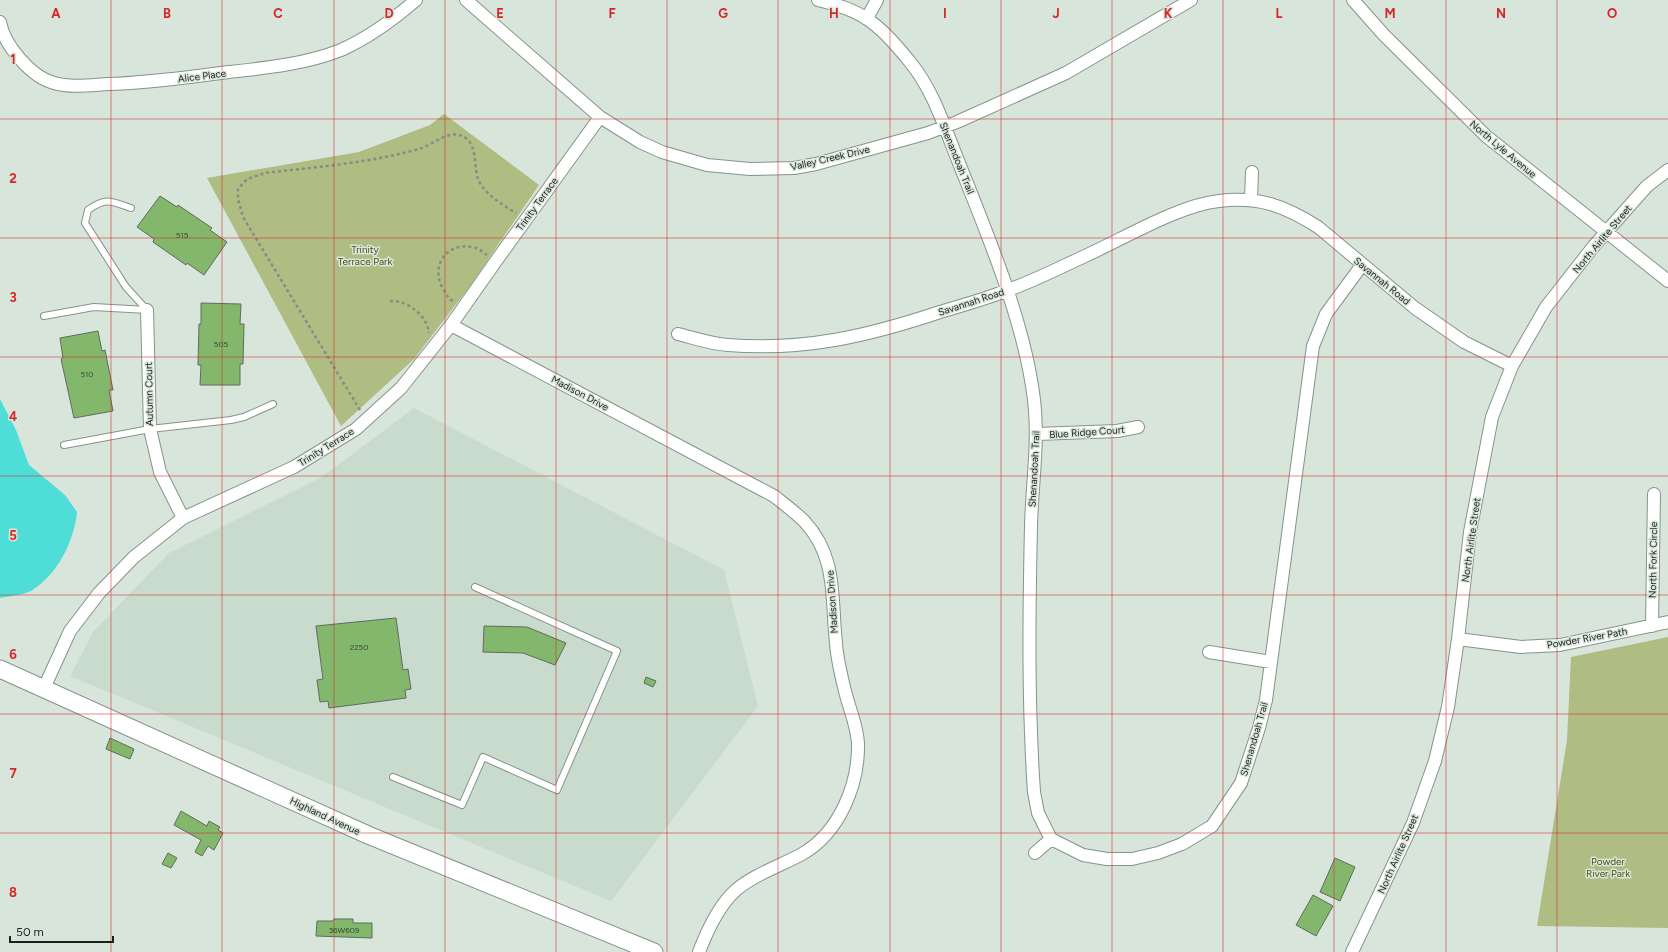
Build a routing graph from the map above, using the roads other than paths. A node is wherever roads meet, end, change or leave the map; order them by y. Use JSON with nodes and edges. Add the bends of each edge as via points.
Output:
{"nodes":[{"id":1,"x":416,"y":0,"type":"edge"},
{"id":2,"x":466,"y":0,"type":"edge"},
{"id":3,"x":818,"y":0,"type":"edge"},
{"id":4,"x":877,"y":0,"type":"edge"},
{"id":5,"x":1191,"y":0,"type":"edge"},
{"id":6,"x":1353,"y":0,"type":"edge"},
{"id":7,"x":867,"y":18,"type":"junction"},
{"id":8,"x":0,"y":22,"type":"edge"},
{"id":9,"x":600,"y":117,"type":"junction"},
{"id":10,"x":944,"y":127,"type":"junction"},
{"id":11,"x":1668,"y":170,"type":"edge"},
{"id":12,"x":1252,"y":172,"type":"dead end"},
{"id":13,"x":1251,"y":199,"type":"junction"},
{"id":14,"x":131,"y":208,"type":"dead end"},
{"id":15,"x":1608,"y":232,"type":"junction"},
{"id":16,"x":1362,"y":265,"type":"junction"},
{"id":17,"x":1668,"y":281,"type":"edge"},
{"id":18,"x":1007,"y":291,"type":"junction"},
{"id":19,"x":147,"y":310,"type":"junction"},
{"id":20,"x":44,"y":316,"type":"dead end"},
{"id":21,"x":451,"y":325,"type":"junction"},
{"id":22,"x":678,"y":334,"type":"dead end"},
{"id":23,"x":1512,"y":366,"type":"junction"},
{"id":24,"x":272,"y":404,"type":"dead end"},
{"id":25,"x":1138,"y":427,"type":"dead end"},
{"id":26,"x":150,"y":429,"type":"junction"},
{"id":27,"x":1037,"y":434,"type":"junction"},
{"id":28,"x":64,"y":445,"type":"dead end"},
{"id":29,"x":1654,"y":494,"type":"dead end"},
{"id":30,"x":183,"y":518,"type":"junction"},
{"id":31,"x":475,"y":587,"type":"dead end"},
{"id":32,"x":1668,"y":622,"type":"edge"},
{"id":33,"x":1652,"y":626,"type":"junction"},
{"id":34,"x":1458,"y":639,"type":"junction"},
{"id":35,"x":1209,"y":652,"type":"dead end"},
{"id":36,"x":1272,"y":662,"type":"junction"},
{"id":37,"x":0,"y":669,"type":"edge"},
{"id":38,"x":44,"y":688,"type":"junction"},
{"id":39,"x":393,"y":777,"type":"dead end"},
{"id":40,"x":1050,"y":839,"type":"junction"},
{"id":41,"x":1035,"y":853,"type":"dead end"},
{"id":42,"x":654,"y":952,"type":"edge"},
{"id":43,"x":699,"y":952,"type":"edge"},
{"id":44,"x":1352,"y":952,"type":"edge"}],
"edges":[{"from":1,"to":8,"type":"street","name":"Alice Place","via":[[370,35],[341,50],[312,60],[143,83],[54,83],[34,72],[18,57],[4,35]]},
{"from":2,"to":9,"type":"street","name":"Valley Creek Drive"},
{"from":3,"to":7,"type":"street","name":"Shenandoah Trail"},
{"from":4,"to":7,"type":"street"},
{"from":5,"to":10,"type":"street","name":"Valley Creek Drive","via":[[1066,73]]},
{"from":6,"to":15,"type":"street","name":"North Lyle Avenue","via":[[1384,35],[1486,136]]},
{"from":7,"to":10,"type":"street","name":"Shenandoah Trail","via":[[910,62],[927,86]]},
{"from":9,"to":10,"type":"street","name":"Valley Creek Drive","via":[[640,142],[662,152],[707,164],[750,169],[794,168],[816,164]]},
{"from":9,"to":21,"type":"street","name":"Trinity Terrace"},
{"from":10,"to":18,"type":"street","name":"Shenandoah Trail","via":[[986,229]]},
{"from":11,"to":15,"type":"street","name":"North Airlite Street","via":[[1647,186]]},
{"from":12,"to":13,"type":"street"},
{"from":13,"to":16,"type":"street","name":"Savannah Road","via":[[1268,202],[1303,218]]},
{"from":13,"to":18,"type":"street","name":"Savannah Road","via":[[1218,201],[1182,212]]},
{"from":14,"to":19,"type":"lane","via":[[108,200],[98,203],[88,210],[85,223],[126,288]]},
{"from":15,"to":17,"type":"street","name":"North Lyle Avenue"},
{"from":15,"to":23,"type":"street","name":"North Airlite Street","via":[[1546,306]]},
{"from":16,"to":23,"type":"street","name":"Savannah Road","via":[[1415,308],[1464,342]]},
{"from":16,"to":36,"type":"street","name":"Shenandoah Trail","via":[[1326,314],[1313,346]]},
{"from":18,"to":22,"type":"street","name":"Savannah Road","via":[[884,331],[807,345],[725,345]]},
{"from":18,"to":27,"type":"street","name":"Shenandoah Trail","via":[[1028,365]]},
{"from":19,"to":20,"type":"lane","via":[[94,307]]},
{"from":19,"to":26,"type":"street","name":"Autumn Court"},
{"from":21,"to":30,"type":"street","name":"Trinity Terrace","via":[[401,388],[356,429],[294,467]]},
{"from":21,"to":43,"type":"street","name":"Madison Drive","via":[[774,496],[805,522],[825,553],[832,579],[837,652],[856,730],[857,759],[852,790],[847,802],[821,838],[803,853],[764,872],[735,891],[723,905]]},
{"from":23,"to":34,"type":"street","name":"North Airlite Street","via":[[1492,417],[1470,532]]},
{"from":24,"to":26,"type":"lane","via":[[231,420]]},
{"from":25,"to":27,"type":"street","name":"Blue Ridge Court","via":[[1117,431]]},
{"from":26,"to":28,"type":"lane"},
{"from":26,"to":30,"type":"street","name":"Autumn Court","via":[[160,472]]},
{"from":27,"to":40,"type":"street","name":"Shenandoah Trail","via":[[1031,510],[1030,581],[1033,771],[1038,813]]},
{"from":29,"to":33,"type":"street","name":"North Fork Circle"},
{"from":30,"to":38,"type":"street","name":"Trinity Terrace","via":[[134,557],[99,593],[70,631]]},
{"from":31,"to":39,"type":"lane","via":[[617,650],[557,790],[483,757],[462,805]]},
{"from":32,"to":33,"type":"street","name":"Powder River Path"},
{"from":33,"to":34,"type":"street","name":"Powder River Path","via":[[1560,645],[1515,646]]},
{"from":34,"to":44,"type":"street","name":"North Airlite Street","via":[[1448,707],[1435,761],[1413,823]]},
{"from":35,"to":36,"type":"street"},
{"from":36,"to":40,"type":"street","name":"Shenandoah Trail","via":[[1266,700],[1248,764],[1241,783],[1212,826],[1182,844],[1132,859],[1082,855]]},
{"from":37,"to":38,"type":"main road","name":"Highland Avenue"},
{"from":38,"to":42,"type":"main road","name":"Highland Avenue","via":[[368,835]]},
{"from":40,"to":41,"type":"street"}]}
